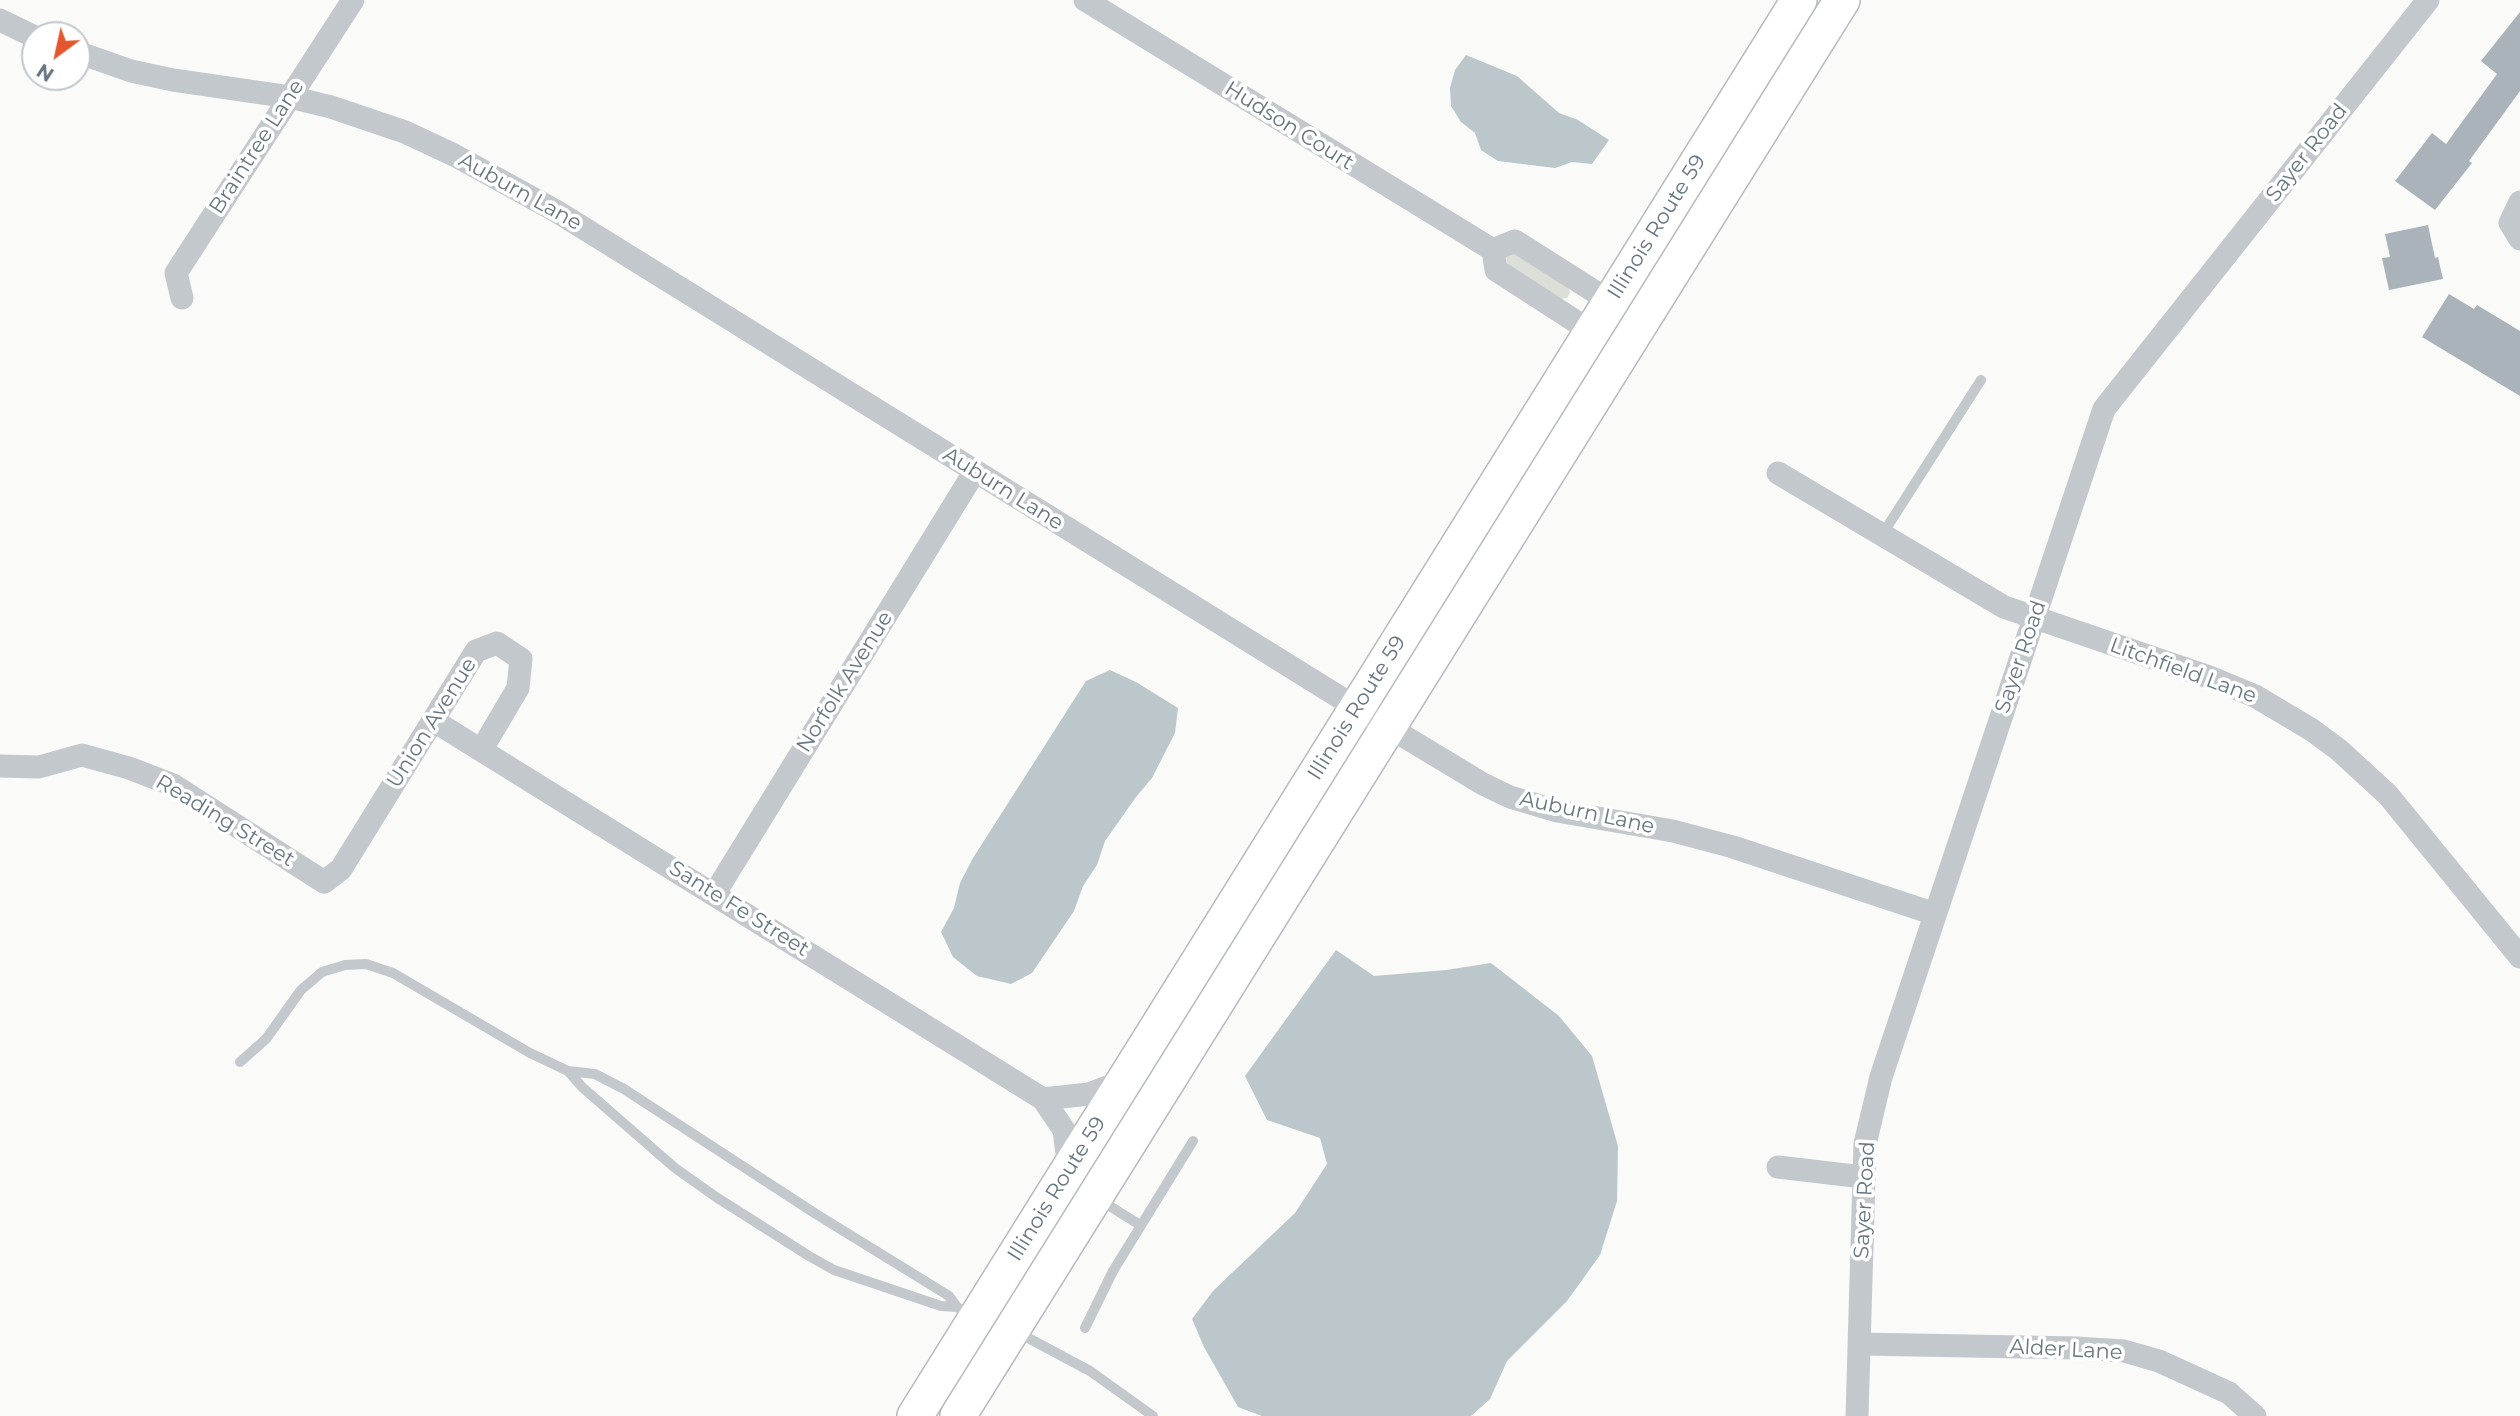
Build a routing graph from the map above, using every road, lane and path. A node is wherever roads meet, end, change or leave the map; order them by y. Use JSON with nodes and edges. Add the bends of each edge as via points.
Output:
{"nodes":[{"id":1,"x":353,"y":0,"type":"edge"},
{"id":2,"x":1085,"y":0,"type":"edge"},
{"id":3,"x":1799,"y":0,"type":"edge"},
{"id":4,"x":1842,"y":0,"type":"edge"},
{"id":5,"x":2428,"y":0,"type":"edge"},
{"id":6,"x":0,"y":20,"type":"edge"},
{"id":7,"x":21,"y":30,"type":"edge"},
{"id":8,"x":91,"y":57,"type":"edge"},
{"id":9,"x":290,"y":97,"type":"junction"},
{"id":10,"x":2520,"y":202,"type":"edge"},
{"id":11,"x":2520,"y":239,"type":"edge"},
{"id":12,"x":1493,"y":250,"type":"junction"},
{"id":13,"x":182,"y":298,"type":"dead end"},
{"id":14,"x":1611,"y":302,"type":"junction"},
{"id":15,"x":1592,"y":332,"type":"junction"},
{"id":16,"x":1981,"y":380,"type":"dead end"},
{"id":17,"x":975,"y":471,"type":"junction"},
{"id":18,"x":1778,"y":473,"type":"dead end"},
{"id":19,"x":1882,"y":535,"type":"junction"},
{"id":20,"x":2034,"y":618,"type":"junction"},
{"id":21,"x":1357,"y":708,"type":"junction"},
{"id":22,"x":434,"y":721,"type":"junction"},
{"id":23,"x":1388,"y":727,"type":"junction"},
{"id":24,"x":482,"y":749,"type":"junction"},
{"id":25,"x":0,"y":766,"type":"edge"},
{"id":26,"x":324,"y":882,"type":"joint"},
{"id":27,"x":715,"y":893,"type":"junction"},
{"id":28,"x":1936,"y":914,"type":"junction"},
{"id":29,"x":2520,"y":957,"type":"edge"},
{"id":30,"x":240,"y":1062,"type":"dead end"},
{"id":31,"x":568,"y":1071,"type":"junction"},
{"id":32,"x":1123,"y":1082,"type":"junction"},
{"id":33,"x":1043,"y":1098,"type":"junction"},
{"id":34,"x":1193,"y":1141,"type":"dead end"},
{"id":35,"x":1778,"y":1167,"type":"dead end"},
{"id":36,"x":1069,"y":1169,"type":"junction"},
{"id":37,"x":1863,"y":1177,"type":"junction"},
{"id":38,"x":1095,"y":1196,"type":"junction"},
{"id":39,"x":1140,"y":1225,"type":"junction"},
{"id":40,"x":967,"y":1313,"type":"junction"},
{"id":41,"x":1085,"y":1328,"type":"dead end"},
{"id":42,"x":1012,"y":1329,"type":"junction"},
{"id":43,"x":1861,"y":1344,"type":"junction"},
{"id":44,"x":915,"y":1416,"type":"edge"},
{"id":45,"x":958,"y":1416,"type":"edge"},
{"id":46,"x":1153,"y":1416,"type":"edge"},
{"id":47,"x":1857,"y":1416,"type":"edge"},
{"id":48,"x":2255,"y":1416,"type":"edge"}],
"edges":[{"from":1,"to":9,"type":"street","name":"Braintree Lane"},
{"from":2,"to":12,"type":"street","name":"Hudson Court"},
{"from":3,"to":14,"type":"main road","name":"Illinois Route 59"},
{"from":4,"to":23,"type":"main road","name":"Illinois Route 59"},
{"from":5,"to":20,"type":"street","name":"Sayer Road","via":[[2104,409]]},
{"from":6,"to":7,"type":"street"},
{"from":8,"to":9,"type":"street","name":"Auburn Lane","via":[[173,80]]},
{"from":9,"to":13,"type":"street","name":"Braintree Lane","via":[[176,273]]},
{"from":9,"to":17,"type":"street","name":"Auburn Lane","via":[[405,132],[506,182]]},
{"from":10,"to":11,"type":"street","via":[[2510,223]]},
{"from":12,"to":14,"type":"street","via":[[1515,241]]},
{"from":12,"to":15,"type":"street","name":"Hudson Court","via":[[1496,270]]},
{"from":14,"to":15,"type":"main road","name":"Illinois Route 59"},
{"from":15,"to":21,"type":"main road","name":"Illinois Route 59"},
{"from":16,"to":19,"type":"lane"},
{"from":17,"to":21,"type":"street","name":"Auburn Lane"},
{"from":17,"to":27,"type":"street","name":"Norfolk Avenue"},
{"from":18,"to":19,"type":"street","name":"Litchfield Lane"},
{"from":19,"to":20,"type":"street","name":"Litchfield Lane","via":[[2004,607]]},
{"from":20,"to":28,"type":"street","name":"Sayer Road"},
{"from":20,"to":29,"type":"street","name":"Litchfield Lane","via":[[2209,677],[2255,696],[2312,730],[2388,795]]},
{"from":21,"to":23,"type":"street","name":"Auburn Lane"},
{"from":21,"to":32,"type":"main road","name":"Illinois Route 59"},
{"from":22,"to":24,"type":"street","name":"Sante Fe Street"},
{"from":22,"to":24,"type":"street","name":"Union Avenue","via":[[476,651],[497,643],[521,659],[518,688]]},
{"from":22,"to":26,"type":"street","name":"Union Avenue","via":[[341,869]]},
{"from":23,"to":28,"type":"street","name":"Auburn Lane","via":[[1483,784],[1527,803],[1733,847]]},
{"from":23,"to":38,"type":"main road","name":"Illinois Route 59"},
{"from":24,"to":27,"type":"street","name":"Sante Fe Street"},
{"from":25,"to":26,"type":"street","name":"Reading Street","via":[[39,767],[82,755],[129,768],[173,785]]},
{"from":27,"to":33,"type":"street","name":"Sante Fe Street"},
{"from":28,"to":37,"type":"street","name":"Sayer Road","via":[[1881,1077],[1865,1144]]},
{"from":30,"to":31,"type":"lane","via":[[266,1039],[301,990],[322,972],[366,964],[393,973],[530,1054]]},
{"from":31,"to":40,"type":"lane","via":[[595,1074],[624,1089],[949,1296]]},
{"from":31,"to":40,"type":"lane","via":[[675,1168],[808,1256],[834,1270]]},
{"from":32,"to":33,"type":"street","via":[[1089,1094]]},
{"from":32,"to":36,"type":"main road","name":"Illinois Route 59"},
{"from":33,"to":36,"type":"street","name":"Sante Fe Street","via":[[1064,1130]]},
{"from":34,"to":39,"type":"lane"},
{"from":35,"to":37,"type":"street"},
{"from":36,"to":40,"type":"main road","name":"Illinois Route 59"},
{"from":37,"to":43,"type":"street","name":"Sayer Road"},
{"from":38,"to":39,"type":"lane"},
{"from":38,"to":42,"type":"main road","name":"Illinois Route 59"},
{"from":39,"to":41,"type":"lane"},
{"from":40,"to":44,"type":"main road","name":"Illinois Route 59"},
{"from":42,"to":45,"type":"main road","name":"Illinois Route 59"},
{"from":42,"to":46,"type":"lane","via":[[1090,1371]]},
{"from":43,"to":47,"type":"street","name":"Sayer Road"},
{"from":43,"to":48,"type":"street","name":"Alder Lane","via":[[2124,1351],[2159,1361],[2229,1393]]}]}
